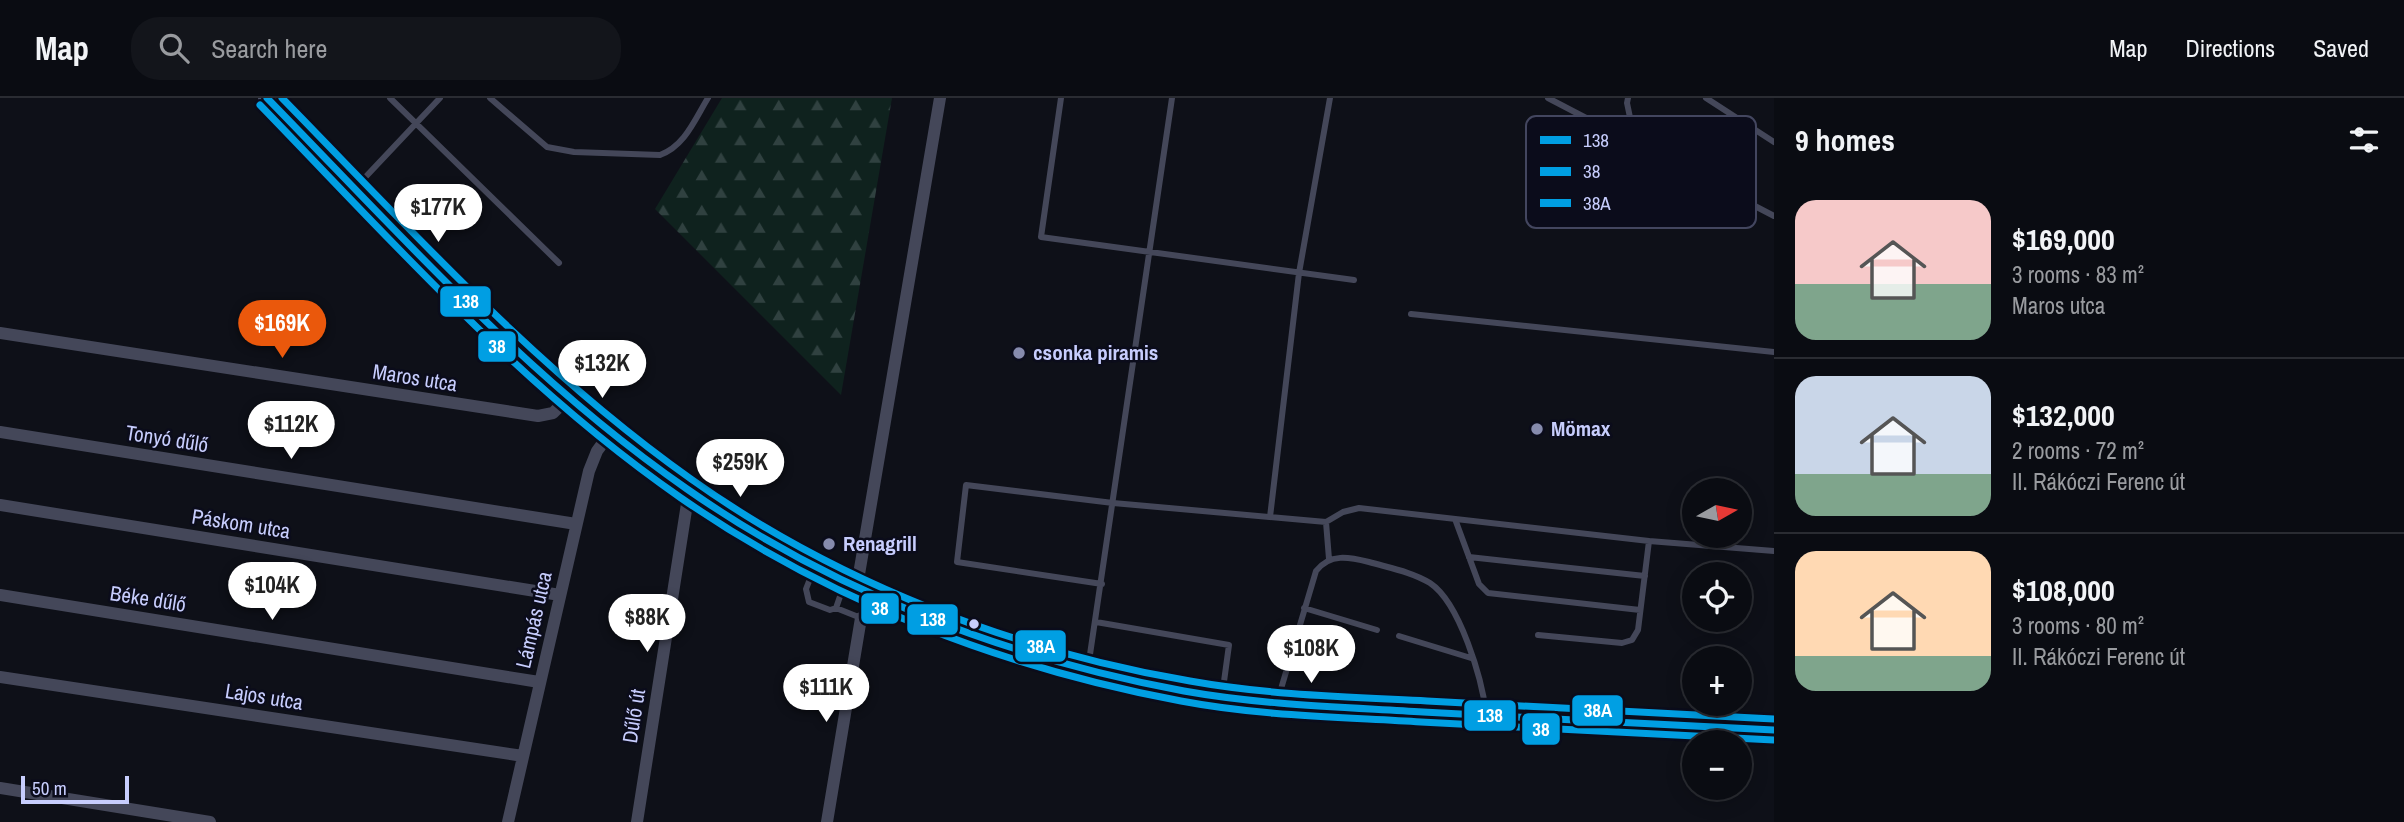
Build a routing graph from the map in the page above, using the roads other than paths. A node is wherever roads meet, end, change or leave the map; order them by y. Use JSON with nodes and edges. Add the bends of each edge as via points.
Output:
{"nodes":[{"id":1,"x":267,"y":98,"type":"edge"},
{"id":2,"x":390,"y":98,"type":"edge"},
{"id":3,"x":440,"y":98,"type":"edge"},
{"id":4,"x":490,"y":98,"type":"edge"},
{"id":5,"x":708,"y":98,"type":"edge"},
{"id":6,"x":940,"y":98,"type":"edge"},
{"id":7,"x":1061,"y":98,"type":"edge"},
{"id":8,"x":1172,"y":98,"type":"edge"},
{"id":9,"x":1329,"y":98,"type":"edge"},
{"id":10,"x":1548,"y":98,"type":"edge"},
{"id":11,"x":1628,"y":98,"type":"edge"},
{"id":12,"x":1706,"y":98,"type":"edge"},
{"id":13,"x":1581,"y":116,"type":"edge"},
{"id":14,"x":1630,"y":116,"type":"edge"},
{"id":15,"x":1734,"y":116,"type":"edge"},
{"id":16,"x":415,"y":125,"type":"junction"},
{"id":17,"x":1756,"y":130,"type":"edge"},
{"id":18,"x":1774,"y":142,"type":"edge"},
{"id":19,"x":355,"y":188,"type":"junction"},
{"id":20,"x":1756,"y":207,"type":"edge"},
{"id":21,"x":1774,"y":216,"type":"edge"},
{"id":22,"x":1150,"y":252,"type":"junction"},
{"id":23,"x":559,"y":264,"type":"dead end"},
{"id":24,"x":1299,"y":273,"type":"junction"},
{"id":25,"x":1354,"y":280,"type":"dead end"},
{"id":26,"x":1411,"y":314,"type":"dead end"},
{"id":27,"x":0,"y":333,"type":"edge"},
{"id":28,"x":1774,"y":352,"type":"edge"},
{"id":29,"x":569,"y":397,"type":"junction"},
{"id":30,"x":0,"y":432,"type":"edge"},
{"id":31,"x":611,"y":432,"type":"junction"},
{"id":32,"x":689,"y":491,"type":"junction"},
{"id":33,"x":1113,"y":503,"type":"junction"},
{"id":34,"x":0,"y":505,"type":"edge"},
{"id":35,"x":1270,"y":517,"type":"junction"},
{"id":36,"x":1455,"y":519,"type":"junction"},
{"id":37,"x":1326,"y":522,"type":"junction"},
{"id":38,"x":576,"y":524,"type":"junction"},
{"id":39,"x":1649,"y":541,"type":"junction"},
{"id":40,"x":1774,"y":551,"type":"edge"},
{"id":41,"x":1469,"y":557,"type":"junction"},
{"id":42,"x":1329,"y":559,"type":"junction"},
{"id":43,"x":815,"y":564,"type":"junction"},
{"id":44,"x":1645,"y":576,"type":"junction"},
{"id":45,"x":852,"y":583,"type":"junction"},
{"id":46,"x":1102,"y":584,"type":"junction"},
{"id":47,"x":0,"y":595,"type":"edge"},
{"id":48,"x":559,"y":595,"type":"junction"},
{"id":49,"x":836,"y":608,"type":"junction"},
{"id":50,"x":1304,"y":608,"type":"junction"},
{"id":51,"x":1640,"y":610,"type":"junction"},
{"id":52,"x":861,"y":618,"type":"joint"},
{"id":53,"x":1096,"y":622,"type":"junction"},
{"id":54,"x":1377,"y":630,"type":"dead end"},
{"id":55,"x":1538,"y":635,"type":"dead end"},
{"id":56,"x":1399,"y":636,"type":"dead end"},
{"id":57,"x":1471,"y":657,"type":"junction"},
{"id":58,"x":1088,"y":670,"type":"junction"},
{"id":59,"x":0,"y":677,"type":"edge"},
{"id":60,"x":539,"y":681,"type":"junction"},
{"id":61,"x":1222,"y":697,"type":"junction"},
{"id":62,"x":1277,"y":703,"type":"junction"},
{"id":63,"x":1487,"y":715,"type":"junction"},
{"id":64,"x":1774,"y":730,"type":"edge"},
{"id":65,"x":523,"y":756,"type":"junction"},
{"id":66,"x":0,"y":788,"type":"edge"},
{"id":67,"x":210,"y":822,"type":"edge"},
{"id":68,"x":508,"y":822,"type":"edge"},
{"id":69,"x":637,"y":822,"type":"edge"},
{"id":70,"x":827,"y":822,"type":"edge"}],
"edges":[{"from":1,"to":19,"type":"main road"},
{"from":2,"to":16,"type":"lane"},
{"from":3,"to":16,"type":"lane"},
{"from":4,"to":5,"type":"lane","via":[[547,147],[660,155],[685,136]]},
{"from":6,"to":45,"type":"street"},
{"from":7,"to":22,"type":"lane","via":[[1041,237]]},
{"from":8,"to":22,"type":"lane"},
{"from":9,"to":24,"type":"lane"},
{"from":10,"to":13,"type":"lane"},
{"from":11,"to":14,"type":"lane"},
{"from":12,"to":15,"type":"lane"},
{"from":16,"to":19,"type":"lane"},
{"from":16,"to":23,"type":"lane"},
{"from":17,"to":18,"type":"lane"},
{"from":19,"to":29,"type":"main road"},
{"from":20,"to":21,"type":"lane"},
{"from":22,"to":24,"type":"lane"},
{"from":22,"to":33,"type":"lane"},
{"from":24,"to":25,"type":"lane"},
{"from":24,"to":35,"type":"lane"},
{"from":26,"to":28,"type":"lane"},
{"from":27,"to":29,"type":"street","name":"Maros utca","via":[[538,416],[553,413]]},
{"from":29,"to":31,"type":"main road"},
{"from":30,"to":38,"type":"street","name":"Tonyó dűlő"},
{"from":31,"to":32,"type":"main road"},
{"from":31,"to":38,"type":"street","name":"Lámpás utca","via":[[593,459]]},
{"from":32,"to":43,"type":"main road"},
{"from":32,"to":69,"type":"street","name":"Dűlő út"},
{"from":33,"to":35,"type":"lane"},
{"from":33,"to":46,"type":"lane"},
{"from":33,"to":46,"type":"lane","via":[[966,485],[957,562]]},
{"from":34,"to":48,"type":"street","name":"Páskom utca"},
{"from":35,"to":37,"type":"lane"},
{"from":36,"to":37,"type":"lane","via":[[1359,508]]},
{"from":36,"to":39,"type":"lane"},
{"from":36,"to":41,"type":"lane"},
{"from":37,"to":42,"type":"lane"},
{"from":38,"to":48,"type":"street","name":"Lámpás utca"},
{"from":39,"to":40,"type":"lane"},
{"from":39,"to":44,"type":"lane"},
{"from":41,"to":44,"type":"lane"},
{"from":41,"to":51,"type":"lane","via":[[1479,584],[1488,593]]},
{"from":42,"to":50,"type":"lane","via":[[1316,571]]},
{"from":42,"to":57,"type":"lane","via":[[1358,559],[1415,575],[1433,585],[1453,608]]},
{"from":43,"to":45,"type":"main road"},
{"from":43,"to":49,"type":"lane","via":[[806,597],[830,610]]},
{"from":44,"to":51,"type":"lane"},
{"from":45,"to":49,"type":"lane"},
{"from":45,"to":58,"type":"main road","via":[[945,623]]},
{"from":46,"to":53,"type":"lane"},
{"from":47,"to":60,"type":"street","name":"Béke dűlő"},
{"from":48,"to":60,"type":"street","name":"Lámpás utca"},
{"from":49,"to":52,"type":"lane"},
{"from":50,"to":54,"type":"lane"},
{"from":50,"to":62,"type":"lane"},
{"from":51,"to":55,"type":"lane","via":[[1637,634],[1626,643]]},
{"from":52,"to":70,"type":"street"},
{"from":53,"to":58,"type":"lane"},
{"from":53,"to":61,"type":"lane","via":[[1229,645]]},
{"from":56,"to":57,"type":"lane"},
{"from":57,"to":63,"type":"lane"},
{"from":58,"to":61,"type":"main road"},
{"from":59,"to":65,"type":"street","name":"Lajos utca"},
{"from":60,"to":65,"type":"street","name":"Lámpás utca"},
{"from":61,"to":62,"type":"main road"},
{"from":62,"to":63,"type":"main road"},
{"from":63,"to":64,"type":"main road"},
{"from":65,"to":68,"type":"street","name":"Lámpás utca"},
{"from":66,"to":67,"type":"street"}]}
